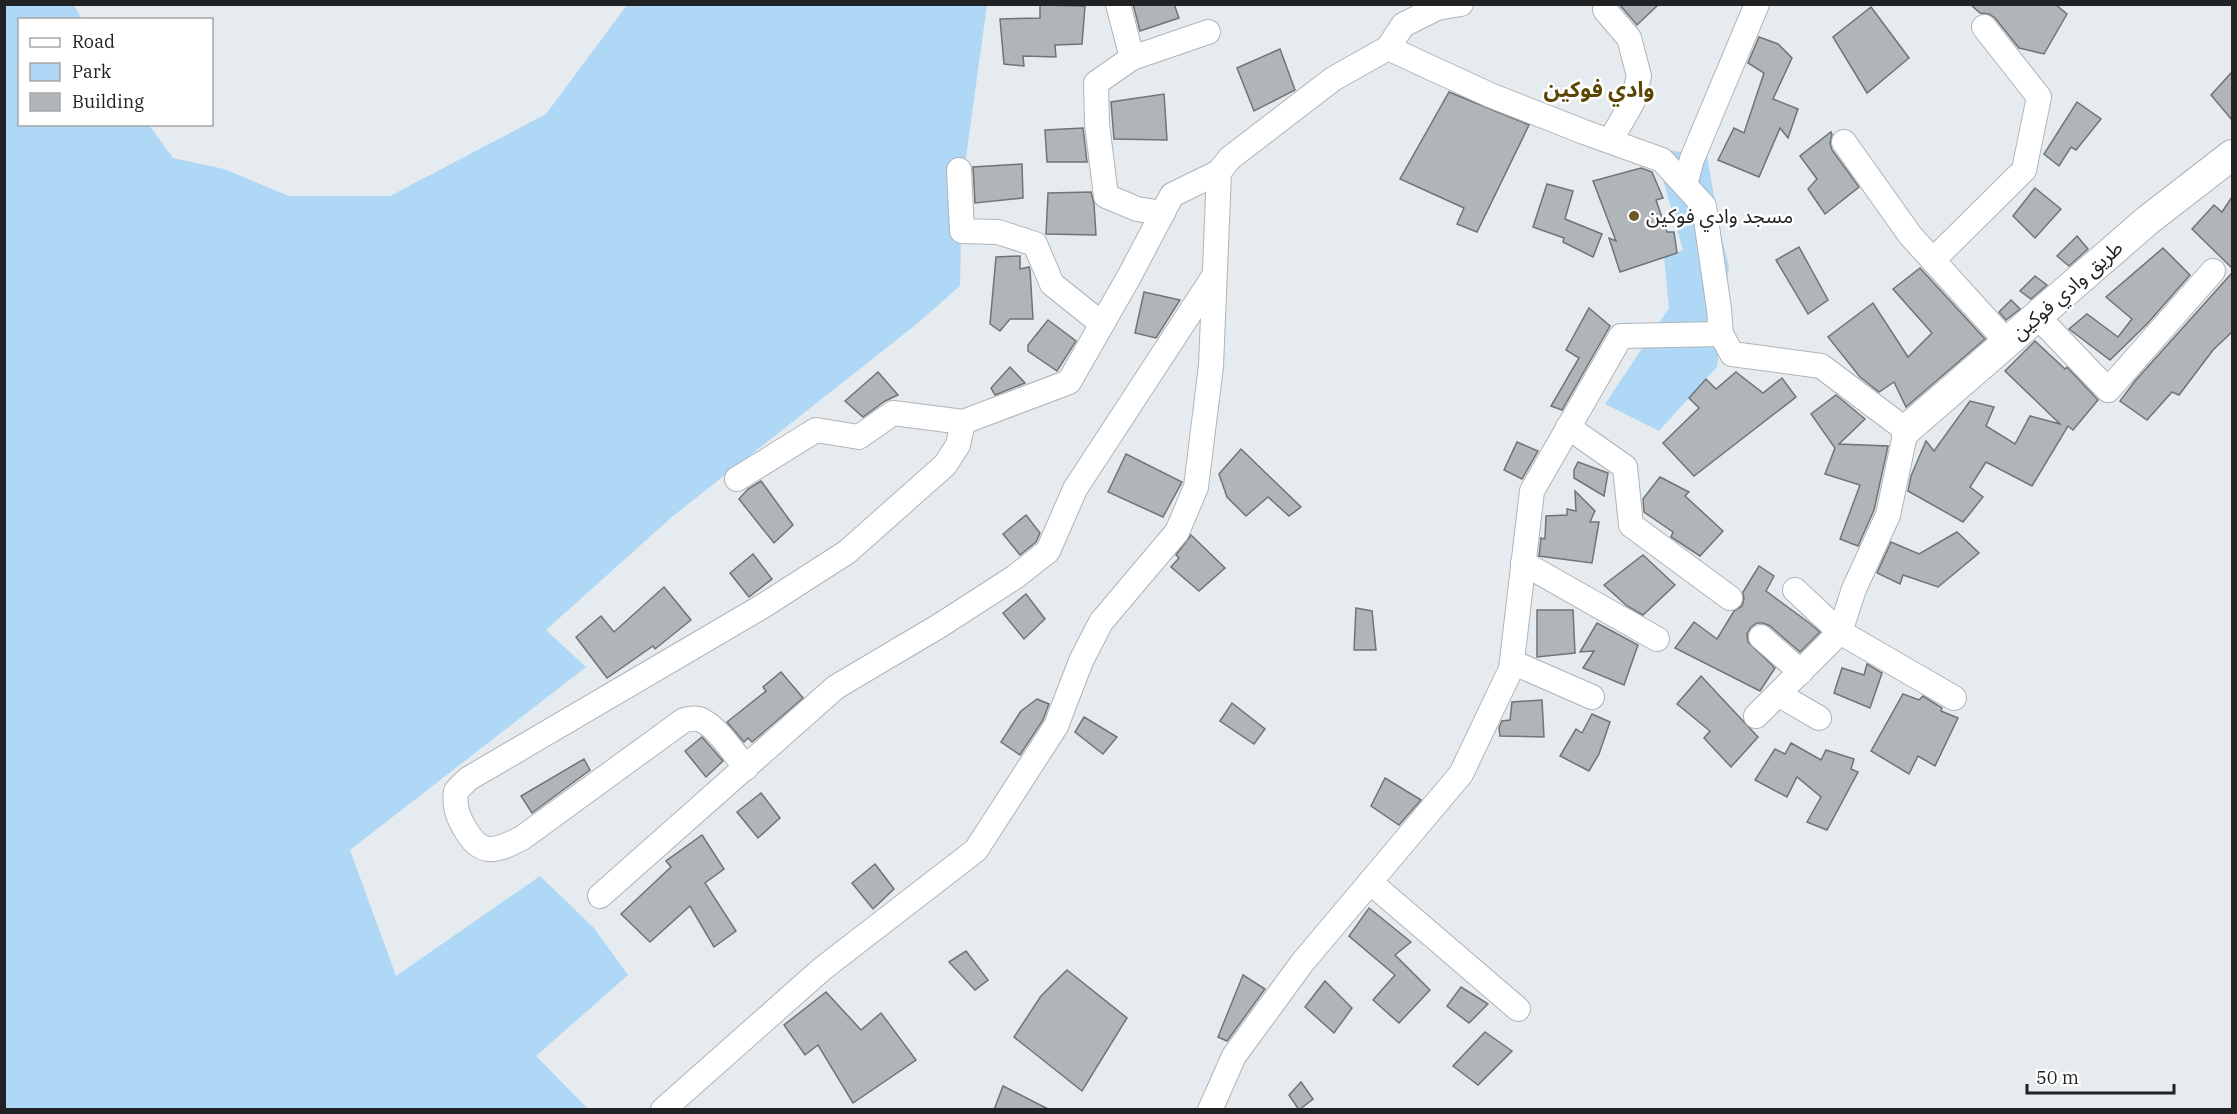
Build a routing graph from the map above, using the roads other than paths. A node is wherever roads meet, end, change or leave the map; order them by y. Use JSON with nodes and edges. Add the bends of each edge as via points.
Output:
{"nodes":[{"id":1,"x":1118,"y":4,"type":"edge"},
{"id":2,"x":1461,"y":4,"type":"edge"},
{"id":3,"x":1757,"y":4,"type":"edge"},
{"id":4,"x":1600,"y":6,"type":"edge"},
{"id":5,"x":1984,"y":27,"type":"dead end"},
{"id":6,"x":1208,"y":32,"type":"dead end"},
{"id":7,"x":1388,"y":48,"type":"junction"},
{"id":8,"x":1132,"y":58,"type":"junction"},
{"id":9,"x":1610,"y":141,"type":"junction"},
{"id":10,"x":1844,"y":142,"type":"dead end"},
{"id":11,"x":2232,"y":155,"type":"edge"},
{"id":12,"x":959,"y":170,"type":"dead end"},
{"id":13,"x":1219,"y":172,"type":"junction"},
{"id":14,"x":1685,"y":185,"type":"junction"},
{"id":15,"x":1163,"y":213,"type":"junction"},
{"id":16,"x":1933,"y":260,"type":"junction"},
{"id":17,"x":2213,"y":271,"type":"dead end"},
{"id":18,"x":1214,"y":276,"type":"junction"},
{"id":19,"x":2037,"y":316,"type":"junction"},
{"id":20,"x":1102,"y":324,"type":"junction"},
{"id":21,"x":1721,"y":334,"type":"junction"},
{"id":22,"x":2007,"y":342,"type":"junction"},
{"id":23,"x":963,"y":422,"type":"junction"},
{"id":24,"x":1569,"y":426,"type":"junction"},
{"id":25,"x":1906,"y":430,"type":"junction"},
{"id":26,"x":736,"y":479,"type":"dead end"},
{"id":27,"x":1523,"y":563,"type":"junction"},
{"id":28,"x":1795,"y":590,"type":"dead end"},
{"id":29,"x":1730,"y":598,"type":"dead end"},
{"id":30,"x":1840,"y":632,"type":"junction"},
{"id":31,"x":1761,"y":637,"type":"dead end"},
{"id":32,"x":1656,"y":639,"type":"dead end"},
{"id":33,"x":1512,"y":662,"type":"junction"},
{"id":34,"x":1801,"y":672,"type":"junction"},
{"id":35,"x":1778,"y":694,"type":"junction"},
{"id":36,"x":1592,"y":697,"type":"dead end"},
{"id":37,"x":1954,"y":698,"type":"dead end"},
{"id":38,"x":1756,"y":716,"type":"dead end"},
{"id":39,"x":1819,"y":718,"type":"dead end"},
{"id":40,"x":746,"y":768,"type":"junction"},
{"id":41,"x":1370,"y":882,"type":"junction"},
{"id":42,"x":600,"y":896,"type":"dead end"},
{"id":43,"x":1518,"y":1009,"type":"dead end"},
{"id":44,"x":663,"y":1110,"type":"edge"},
{"id":45,"x":1210,"y":1110,"type":"edge"}],
"edges":[{"from":1,"to":8,"type":"street"},
{"from":2,"to":7,"type":"street","via":[[1437,8],[1403,25]]},
{"from":3,"to":14,"type":"street","via":[[1692,159]]},
{"from":4,"to":9,"type":"street","via":[[1629,38],[1639,76],[1632,103]]},
{"from":5,"to":16,"type":"street","via":[[2039,97],[2024,170]]},
{"from":6,"to":8,"type":"street"},
{"from":7,"to":9,"type":"street","via":[[1490,95]]},
{"from":7,"to":13,"type":"street","via":[[1333,79],[1230,158]]},
{"from":8,"to":15,"type":"street","via":[[1096,83],[1106,196],[1137,209]]},
{"from":9,"to":14,"type":"street","via":[[1662,160]]},
{"from":10,"to":16,"type":"street","via":[[1910,235]]},
{"from":11,"to":19,"type":"street","name":"طريق وادي فوکين","via":[[2148,220]]},
{"from":12,"to":20,"type":"street","via":[[962,231],[998,232],[1035,244],[1052,284]]},
{"from":13,"to":15,"type":"street","via":[[1172,195]]},
{"from":13,"to":18,"type":"street"},
{"from":14,"to":21,"type":"street","via":[[1704,206]]},
{"from":15,"to":20,"type":"street"},
{"from":16,"to":22,"type":"street"},
{"from":17,"to":19,"type":"street","via":[[2108,390]]},
{"from":18,"to":40,"type":"street","via":[[1075,489],[1048,551],[1005,583],[836,687]]},
{"from":18,"to":44,"type":"street","via":[[1211,366],[1196,487],[1177,532],[1101,622],[1056,726],[976,850],[822,969]]},
{"from":19,"to":22,"type":"street","name":"طريق وادي فوکين"},
{"from":20,"to":23,"type":"street","via":[[1069,382]]},
{"from":21,"to":24,"type":"street","via":[[1620,336]]},
{"from":21,"to":25,"type":"street","via":[[1732,354],[1821,366]]},
{"from":22,"to":25,"type":"street","name":"طريق وادي فوکين"},
{"from":23,"to":26,"type":"street","via":[[893,414],[860,437],[816,430]]},
{"from":23,"to":40,"type":"street","via":[[958,445],[945,465],[847,552],[763,606],[468,778],[456,791],[455,801],[457,815],[471,841],[479,847],[503,848],[684,720],[695,718],[713,728]]},
{"from":24,"to":27,"type":"street","via":[[1532,491]]},
{"from":24,"to":29,"type":"street","via":[[1625,467],[1631,525]]},
{"from":25,"to":30,"type":"street","via":[[1888,515],[1854,589]]},
{"from":27,"to":32,"type":"street"},
{"from":27,"to":33,"type":"street"},
{"from":28,"to":30,"type":"street"},
{"from":30,"to":34,"type":"street"},
{"from":30,"to":37,"type":"street"},
{"from":31,"to":34,"type":"street"},
{"from":33,"to":36,"type":"street"},
{"from":33,"to":41,"type":"street","via":[[1461,774]]},
{"from":34,"to":35,"type":"street"},
{"from":35,"to":38,"type":"street"},
{"from":35,"to":39,"type":"street"},
{"from":40,"to":42,"type":"street"},
{"from":41,"to":43,"type":"street"},
{"from":41,"to":45,"type":"street","via":[[1302,963],[1234,1056]]}]}
